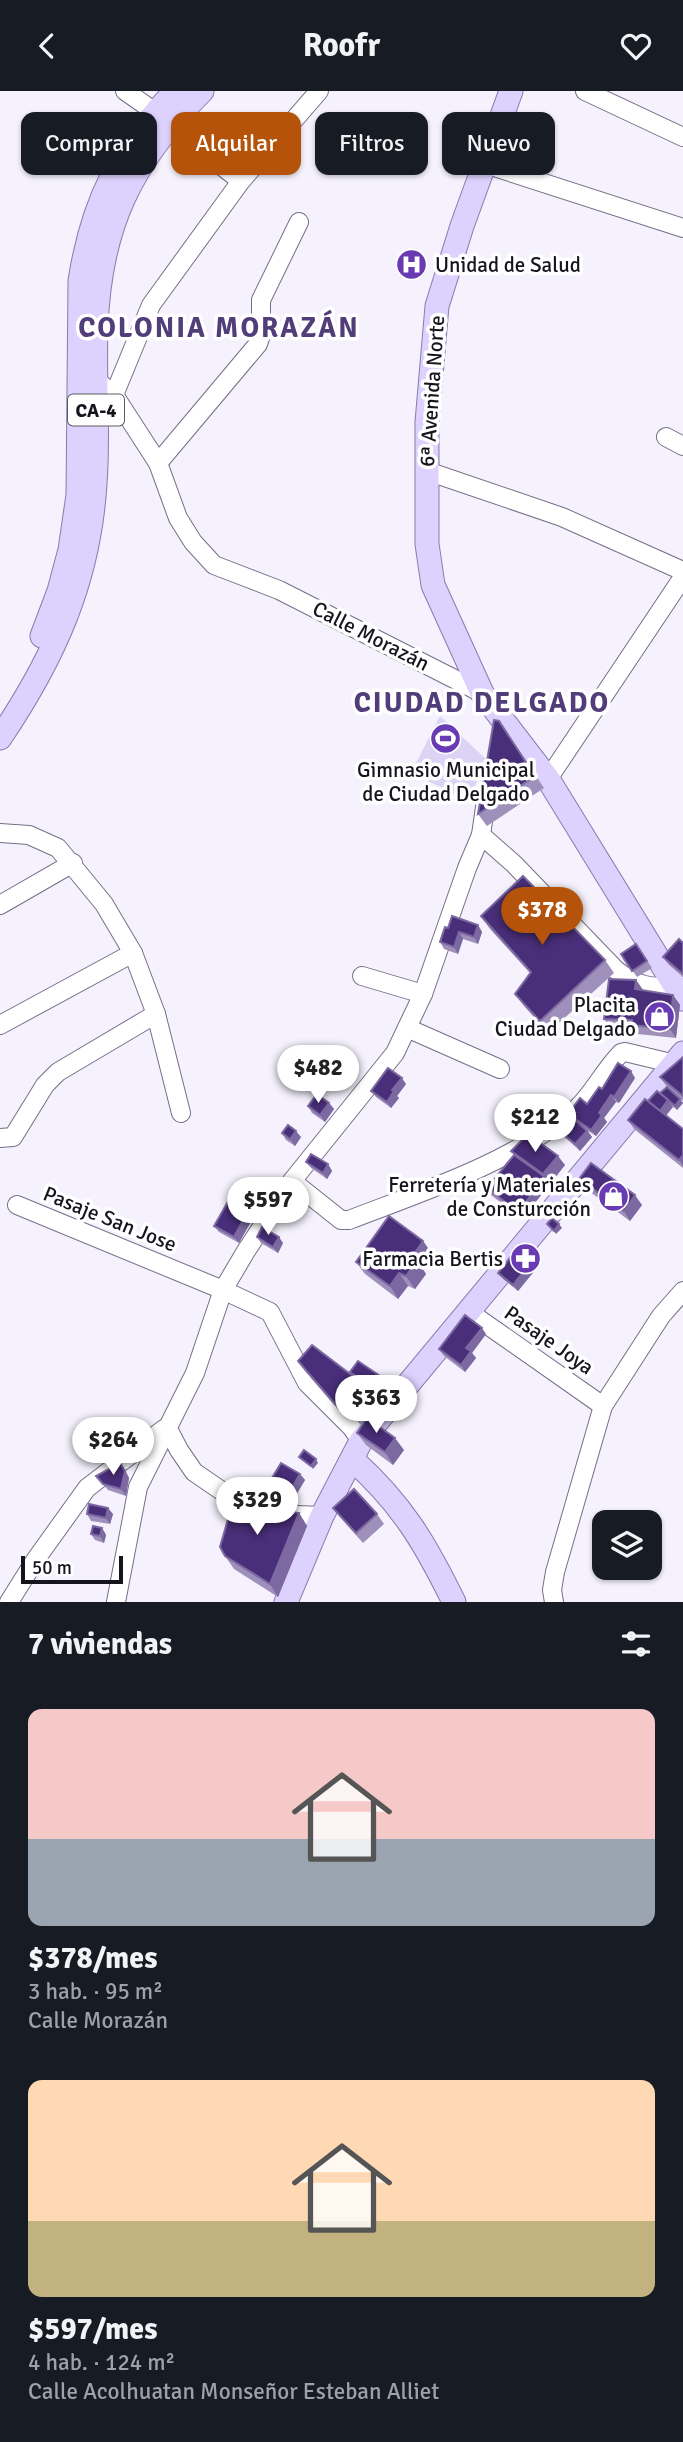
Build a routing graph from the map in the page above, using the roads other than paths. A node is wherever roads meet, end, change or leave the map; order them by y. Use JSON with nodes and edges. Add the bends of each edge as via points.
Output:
{"nodes":[{"id":1,"x":125,"y":91,"type":"edge"},
{"id":2,"x":176,"y":91,"type":"edge"},
{"id":3,"x":202,"y":91,"type":"edge"},
{"id":4,"x":319,"y":91,"type":"edge"},
{"id":5,"x":511,"y":91,"type":"edge"},
{"id":6,"x":585,"y":91,"type":"edge"},
{"id":7,"x":504,"y":112,"type":"edge"},
{"id":8,"x":162,"y":119,"type":"junction"},
{"id":9,"x":683,"y":137,"type":"edge"},
{"id":10,"x":481,"y":175,"type":"edge"},
{"id":11,"x":519,"y":175,"type":"edge"},
{"id":12,"x":242,"y":181,"type":"junction"},
{"id":13,"x":299,"y":222,"type":"dead end"},
{"id":14,"x":683,"y":228,"type":"edge"},
{"id":15,"x":96,"y":380,"type":"junction"},
{"id":16,"x":114,"y":395,"type":"junction"},
{"id":17,"x":666,"y":437,"type":"dead end"},
{"id":18,"x":683,"y":446,"type":"edge"},
{"id":19,"x":158,"y":463,"type":"junction"},
{"id":20,"x":427,"y":471,"type":"junction"},
{"id":21,"x":683,"y":571,"type":"edge"},
{"id":22,"x":683,"y":577,"type":"edge"},
{"id":23,"x":489,"y":701,"type":"junction"},
{"id":24,"x":0,"y":712,"type":"edge"},
{"id":25,"x":493,"y":735,"type":"edge"},
{"id":26,"x":0,"y":738,"type":"edge"},
{"id":27,"x":548,"y":779,"type":"junction"},
{"id":28,"x":487,"y":785,"type":"edge"},
{"id":29,"x":0,"y":833,"type":"edge"},
{"id":30,"x":481,"y":835,"type":"junction"},
{"id":31,"x":73,"y":863,"type":"junction"},
{"id":32,"x":0,"y":905,"type":"edge"},
{"id":33,"x":133,"y":953,"type":"junction"},
{"id":34,"x":362,"y":977,"type":"dead end"},
{"id":35,"x":422,"y":994,"type":"junction"},
{"id":36,"x":681,"y":994,"type":"edge"},
{"id":37,"x":156,"y":1014,"type":"junction"},
{"id":38,"x":0,"y":1025,"type":"edge"},
{"id":39,"x":407,"y":1028,"type":"junction"},
{"id":40,"x":680,"y":1059,"type":"edge"},
{"id":41,"x":500,"y":1069,"type":"dead end"},
{"id":42,"x":181,"y":1113,"type":"dead end"},
{"id":43,"x":6,"y":1137,"type":"edge"},
{"id":44,"x":292,"y":1181,"type":"junction"},
{"id":45,"x":17,"y":1205,"type":"dead end"},
{"id":46,"x":223,"y":1290,"type":"junction"},
{"id":47,"x":683,"y":1291,"type":"edge"},
{"id":48,"x":469,"y":1312,"type":"junction"},
{"id":49,"x":603,"y":1406,"type":"junction"},
{"id":50,"x":167,"y":1427,"type":"junction"},
{"id":51,"x":357,"y":1450,"type":"junction"},
{"id":52,"x":322,"y":1516,"type":"junction"},
{"id":53,"x":9,"y":1602,"type":"edge"},
{"id":54,"x":116,"y":1602,"type":"edge"},
{"id":55,"x":286,"y":1602,"type":"edge"},
{"id":56,"x":454,"y":1602,"type":"edge"},
{"id":57,"x":554,"y":1602,"type":"edge"}],
"edges":[{"from":1,"to":8,"type":"street"},
{"from":2,"to":8,"type":"main road","number":"CA-4"},
{"from":3,"to":8,"type":"main road","number":"CA-4"},
{"from":4,"to":12,"type":"street"},
{"from":5,"to":7,"type":"main road","name":"6ª Avenida Norte"},
{"from":6,"to":9,"type":"street"},
{"from":8,"to":12,"type":"street"},
{"from":8,"to":15,"type":"main road","number":"CA-4","via":[[159,137],[128,188],[106,246],[98,292]]},
{"from":8,"to":24,"type":"main road","number":"CA-4","via":[[121,157],[86,248],[80,281],[78,495],[70,550],[41,639]]},
{"from":10,"to":20,"type":"main road","name":"6ª Avenida Norte","via":[[437,306]]},
{"from":11,"to":14,"type":"street"},
{"from":12,"to":16,"type":"street","via":[[151,305]]},
{"from":13,"to":19,"type":"street","via":[[261,300],[258,344]]},
{"from":15,"to":16,"type":"street","name":"Calle Morazán"},
{"from":15,"to":26,"type":"main road","number":"CA-4","via":[[95,484],[76,593],[46,662]]},
{"from":16,"to":19,"type":"street","name":"Calle Morazán"},
{"from":17,"to":18,"type":"street"},
{"from":19,"to":23,"type":"street","name":"Calle Morazán","via":[[178,518],[214,565],[279,590]]},
{"from":20,"to":21,"type":"street","via":[[562,517]]},
{"from":20,"to":23,"type":"main road","name":"6ª Avenida Norte","via":[[427,544],[433,585]]},
{"from":22,"to":27,"type":"street"},
{"from":23,"to":25,"type":"street"},
{"from":23,"to":27,"type":"main road","name":"Calle Morazán"},
{"from":27,"to":36,"type":"main road","name":"Calle Morazán"},
{"from":28,"to":30,"type":"street"},
{"from":29,"to":31,"type":"street","via":[[48,842]]},
{"from":30,"to":35,"type":"street"},
{"from":30,"to":36,"type":"street","via":[[631,982]]},
{"from":31,"to":32,"type":"street"},
{"from":31,"to":33,"type":"street"},
{"from":33,"to":37,"type":"street"},
{"from":33,"to":38,"type":"street"},
{"from":34,"to":35,"type":"street"},
{"from":35,"to":39,"type":"street"},
{"from":37,"to":42,"type":"street"},
{"from":37,"to":43,"type":"street","via":[[58,1072]]},
{"from":39,"to":41,"type":"street"},
{"from":39,"to":44,"type":"street","via":[[395,1052]]},
{"from":40,"to":44,"type":"street","via":[[621,1053],[579,1106],[542,1134],[453,1179],[349,1220],[341,1220]]},
{"from":40,"to":48,"type":"main road"},
{"from":44,"to":46,"type":"street"},
{"from":45,"to":46,"type":"street","name":"Pasaje San Jose"},
{"from":46,"to":50,"type":"street","via":[[195,1373]]},
{"from":46,"to":51,"type":"street","name":"Pasaje San Jose","via":[[270,1312],[307,1383],[352,1428]]},
{"from":47,"to":49,"type":"street","via":[[661,1316]]},
{"from":48,"to":49,"type":"street","name":"Pasaje Joya"},
{"from":48,"to":51,"type":"main road"},
{"from":49,"to":57,"type":"street","via":[[555,1572]]},
{"from":50,"to":52,"type":"street","via":[[194,1472],[232,1498],[272,1514]]},
{"from":50,"to":53,"type":"street","via":[[88,1489]]},
{"from":50,"to":54,"type":"street","via":[[138,1487]]},
{"from":51,"to":52,"type":"main road"},
{"from":51,"to":56,"type":"main road","via":[[429,1551]]},
{"from":52,"to":55,"type":"main road"}]}
